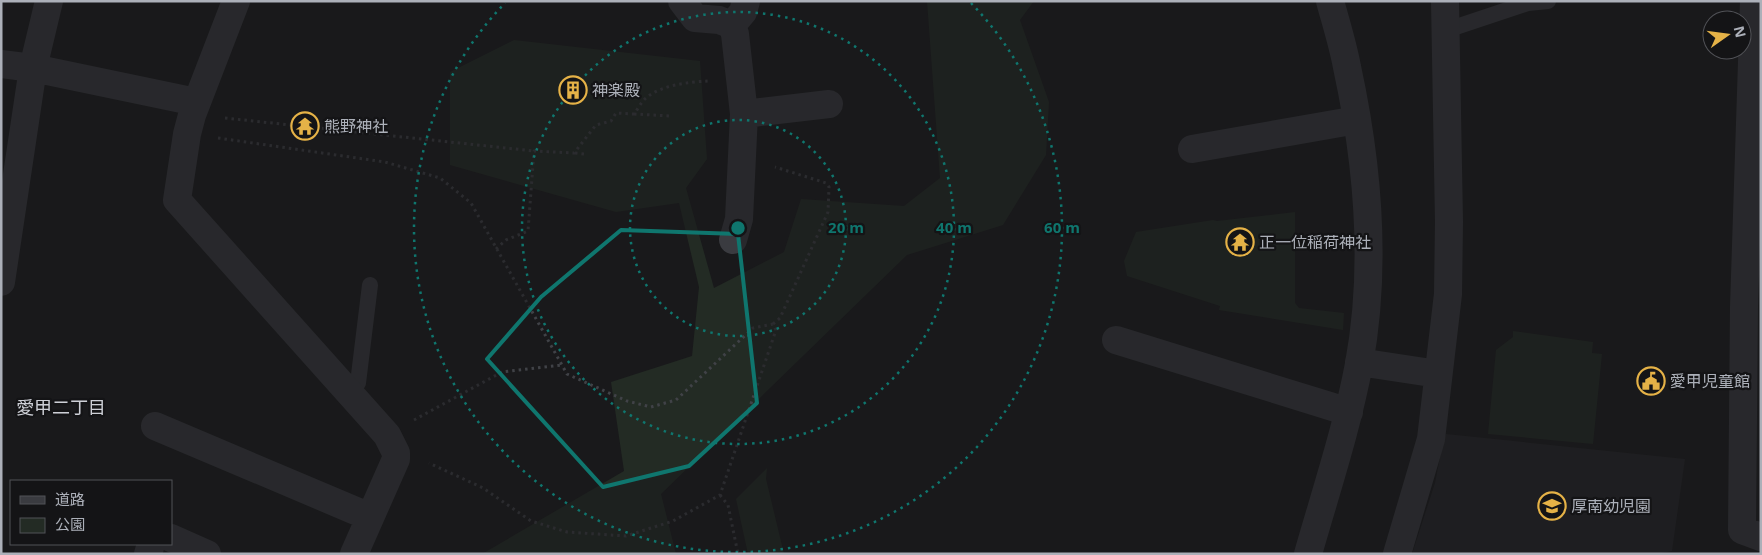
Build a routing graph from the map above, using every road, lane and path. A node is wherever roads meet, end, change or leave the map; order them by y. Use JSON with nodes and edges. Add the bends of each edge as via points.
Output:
{"nodes":[{"id":1,"x":49,"y":1,"type":"edge"},
{"id":2,"x":236,"y":1,"type":"edge"},
{"id":3,"x":682,"y":1,"type":"edge"},
{"id":4,"x":746,"y":1,"type":"edge"},
{"id":5,"x":1330,"y":1,"type":"edge"},
{"id":6,"x":1445,"y":1,"type":"edge"},
{"id":7,"x":1548,"y":1,"type":"edge"},
{"id":8,"x":1754,"y":1,"type":"edge"},
{"id":9,"x":732,"y":25,"type":"junction"},
{"id":10,"x":1444,"y":31,"type":"junction"},
{"id":11,"x":1,"y":64,"type":"edge"},
{"id":12,"x":33,"y":68,"type":"junction"},
{"id":13,"x":740,"y":78,"type":"junction"},
{"id":14,"x":830,"y":104,"type":"dead end"},
{"id":15,"x":634,"y":114,"type":"junction"},
{"id":16,"x":744,"y":114,"type":"junction"},
{"id":17,"x":670,"y":116,"type":"dead end"},
{"id":18,"x":192,"y":117,"type":"junction"},
{"id":19,"x":1357,"y":120,"type":"junction"},
{"id":20,"x":1755,"y":128,"type":"edge"},
{"id":21,"x":1192,"y":149,"type":"dead end"},
{"id":22,"x":534,"y":151,"type":"junction"},
{"id":23,"x":574,"y":153,"type":"junction"},
{"id":24,"x":584,"y":154,"type":"dead end"},
{"id":25,"x":743,"y":160,"type":"junction"},
{"id":26,"x":732,"y":240,"type":"dead end"},
{"id":27,"x":496,"y":249,"type":"junction"},
{"id":28,"x":1,"y":282,"type":"edge"},
{"id":29,"x":370,"y":285,"type":"dead end"},
{"id":30,"x":773,"y":324,"type":"junction"},
{"id":31,"x":1116,"y":340,"type":"dead end"},
{"id":32,"x":1359,"y":362,"type":"junction"},
{"id":33,"x":561,"y":365,"type":"junction"},
{"id":34,"x":1438,"y":374,"type":"junction"},
{"id":35,"x":349,"y":394,"type":"junction"},
{"id":36,"x":1349,"y":412,"type":"junction"},
{"id":37,"x":155,"y":426,"type":"dead end"},
{"id":38,"x":391,"y":444,"type":"junction"},
{"id":39,"x":720,"y":495,"type":"junction"},
{"id":40,"x":370,"y":517,"type":"junction"},
{"id":41,"x":1761,"y":536,"type":"edge"},
{"id":42,"x":172,"y":538,"type":"edge"},
{"id":43,"x":208,"y":554,"type":"edge"},
{"id":44,"x":354,"y":554,"type":"edge"},
{"id":45,"x":738,"y":554,"type":"edge"},
{"id":46,"x":1308,"y":554,"type":"edge"},
{"id":47,"x":1397,"y":554,"type":"edge"}],
"edges":[{"from":1,"to":12,"type":"street"},
{"from":2,"to":18,"type":"street"},
{"from":3,"to":9,"type":"street","via":[[695,18]]},
{"from":4,"to":9,"type":"street","via":[[743,12]]},
{"from":5,"to":19,"type":"street"},
{"from":6,"to":10,"type":"street"},
{"from":7,"to":10,"type":"lane","via":[[1528,3]]},
{"from":8,"to":20,"type":"street"},
{"from":9,"to":13,"type":"street"},
{"from":10,"to":34,"type":"street","via":[[1448,294]]},
{"from":11,"to":12,"type":"street"},
{"from":12,"to":18,"type":"street"},
{"from":12,"to":28,"type":"street"},
{"from":13,"to":15,"type":"path","via":[[664,88],[646,97]]},
{"from":13,"to":16,"type":"street"},
{"from":14,"to":16,"type":"street"},
{"from":15,"to":17,"type":"path"},
{"from":15,"to":23,"type":"path","via":[[616,113],[611,121],[596,124]]},
{"from":16,"to":25,"type":"street"},
{"from":18,"to":22,"type":"path"},
{"from":18,"to":27,"type":"path","via":[[440,178],[471,202]]},
{"from":18,"to":35,"type":"street","via":[[177,200]]},
{"from":19,"to":21,"type":"street"},
{"from":19,"to":32,"type":"street","via":[[1369,219],[1366,300]]},
{"from":20,"to":41,"type":"street","via":[[1744,307],[1742,530]]},
{"from":22,"to":23,"type":"path"},
{"from":22,"to":27,"type":"path","via":[[528,231],[506,240]]},
{"from":23,"to":24,"type":"path"},
{"from":25,"to":26,"type":"street","via":[[740,218]]},
{"from":25,"to":30,"type":"path","via":[[756,161],[826,183],[829,187],[828,212],[780,318]]},
{"from":27,"to":33,"type":"path"},
{"from":29,"to":35,"type":"lane","via":[[358,383]]},
{"from":30,"to":33,"type":"path","via":[[753,328],[676,400],[651,407],[627,401],[567,374]]},
{"from":30,"to":39,"type":"path","via":[[776,330]]},
{"from":31,"to":36,"type":"street"},
{"from":32,"to":34,"type":"street"},
{"from":32,"to":36,"type":"street"},
{"from":33,"to":38,"type":"path","via":[[502,372]]},
{"from":34,"to":47,"type":"street","via":[[1431,439]]},
{"from":35,"to":38,"type":"street"},
{"from":36,"to":46,"type":"street"},
{"from":37,"to":40,"type":"street"},
{"from":38,"to":39,"type":"path","via":[[482,488],[531,521],[566,532],[626,536],[673,521]]},
{"from":38,"to":40,"type":"street","via":[[396,459]]},
{"from":39,"to":45,"type":"path","via":[[728,505]]},
{"from":40,"to":44,"type":"street"},
{"from":42,"to":43,"type":"street"}]}
